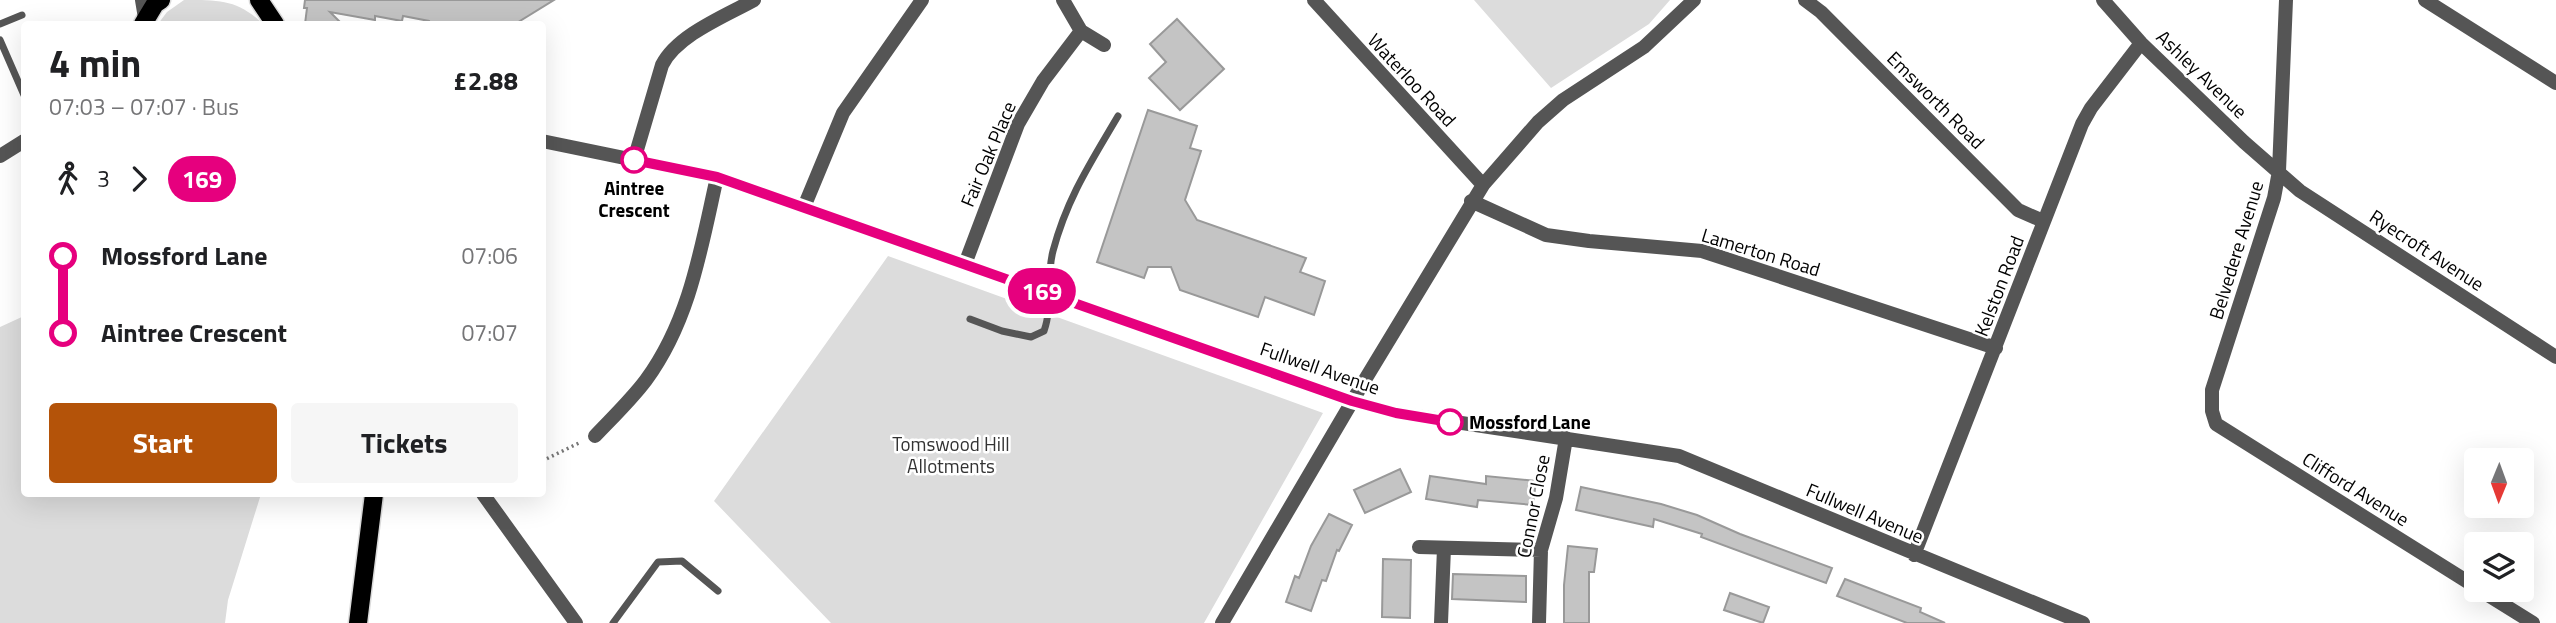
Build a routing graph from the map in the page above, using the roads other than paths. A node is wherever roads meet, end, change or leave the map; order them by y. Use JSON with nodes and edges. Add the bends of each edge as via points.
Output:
{"nodes":[{"id":1,"x":161,"y":0,"type":"edge"},
{"id":2,"x":259,"y":0,"type":"edge"},
{"id":3,"x":280,"y":0,"type":"edge"},
{"id":4,"x":754,"y":0,"type":"edge"},
{"id":5,"x":922,"y":0,"type":"edge"},
{"id":6,"x":1063,"y":0,"type":"edge"},
{"id":7,"x":1314,"y":0,"type":"edge"},
{"id":8,"x":1694,"y":0,"type":"edge"},
{"id":9,"x":1805,"y":0,"type":"edge"},
{"id":10,"x":2103,"y":0,"type":"edge"},
{"id":11,"x":2286,"y":0,"type":"edge"},
{"id":12,"x":2425,"y":0,"type":"edge"},
{"id":13,"x":143,"y":14,"type":"edge"},
{"id":14,"x":22,"y":15,"type":"dead end"},
{"id":15,"x":273,"y":21,"type":"edge"},
{"id":16,"x":0,"y":24,"type":"edge"},
{"id":17,"x":1081,"y":31,"type":"junction"},
{"id":18,"x":0,"y":40,"type":"edge"},
{"id":19,"x":2141,"y":43,"type":"junction"},
{"id":20,"x":1104,"y":45,"type":"dead end"},
{"id":21,"x":2556,"y":83,"type":"edge"},
{"id":22,"x":21,"y":87,"type":"edge"},
{"id":23,"x":1118,"y":116,"type":"dead end"},
{"id":24,"x":546,"y":142,"type":"edge"},
{"id":25,"x":21,"y":143,"type":"edge"},
{"id":26,"x":0,"y":156,"type":"edge"},
{"id":27,"x":634,"y":160,"type":"junction"},
{"id":28,"x":2279,"y":172,"type":"junction"},
{"id":29,"x":717,"y":177,"type":"junction"},
{"id":30,"x":1483,"y":185,"type":"junction"},
{"id":31,"x":1471,"y":201,"type":"junction"},
{"id":32,"x":804,"y":207,"type":"junction"},
{"id":33,"x":2043,"y":221,"type":"junction"},
{"id":34,"x":965,"y":264,"type":"junction"},
{"id":35,"x":1047,"y":293,"type":"junction"},
{"id":36,"x":970,"y":318,"type":"dead end"},
{"id":37,"x":1996,"y":348,"type":"junction"},
{"id":38,"x":2556,"y":357,"type":"edge"},
{"id":39,"x":1352,"y":401,"type":"junction"},
{"id":40,"x":2216,"y":424,"type":"joint"},
{"id":41,"x":595,"y":436,"type":"road end"},
{"id":42,"x":1566,"y":438,"type":"junction"},
{"id":43,"x":374,"y":497,"type":"edge"},
{"id":44,"x":485,"y":497,"type":"edge"},
{"id":45,"x":1419,"y":547,"type":"dead end"},
{"id":46,"x":1444,"y":548,"type":"junction"},
{"id":47,"x":1541,"y":550,"type":"junction"},
{"id":48,"x":1914,"y":555,"type":"junction"},
{"id":49,"x":2464,"y":579,"type":"edge"},
{"id":50,"x":718,"y":591,"type":"dead end"},
{"id":51,"x":2500,"y":602,"type":"edge"},
{"id":52,"x":358,"y":623,"type":"edge"},
{"id":53,"x":576,"y":623,"type":"edge"},
{"id":54,"x":613,"y":623,"type":"edge"},
{"id":55,"x":1223,"y":623,"type":"edge"},
{"id":56,"x":1441,"y":623,"type":"edge"},
{"id":57,"x":1539,"y":623,"type":"edge"},
{"id":58,"x":2083,"y":623,"type":"edge"},
{"id":59,"x":2533,"y":623,"type":"edge"}],
"edges":[{"from":1,"to":13,"type":"main road"},
{"from":2,"to":15,"type":"main road"},
{"from":3,"to":15,"type":"main road"},
{"from":4,"to":27,"type":"street","via":[[668,52]]},
{"from":5,"to":32,"type":"street","via":[[844,113]]},
{"from":6,"to":17,"type":"street"},
{"from":7,"to":30,"type":"street","name":"Waterloo Road"},
{"from":8,"to":30,"type":"street","via":[[1644,47],[1563,100]]},
{"from":9,"to":33,"type":"street","name":"Emsworth Road","via":[[2018,210]]},
{"from":10,"to":19,"type":"street","name":"Ashley Avenue"},
{"from":11,"to":28,"type":"street","name":"Belvedere Avenue"},
{"from":12,"to":21,"type":"street"},
{"from":14,"to":16,"type":"lane"},
{"from":17,"to":20,"type":"street"},
{"from":17,"to":34,"type":"street","name":"Fair Oak Place","via":[[1018,124]]},
{"from":18,"to":22,"type":"lane"},
{"from":19,"to":28,"type":"street","name":"Ashley Avenue"},
{"from":19,"to":33,"type":"street","name":"Kelston Road","via":[[2082,124]]},
{"from":23,"to":35,"type":"lane","via":[[1066,209],[1052,253]]},
{"from":24,"to":27,"type":"street","name":"Fullwell Avenue"},
{"from":25,"to":26,"type":"street"},
{"from":27,"to":29,"type":"street","name":"Fullwell Avenue"},
{"from":28,"to":38,"type":"street","name":"Ryecroft Avenue","via":[[2300,191]]},
{"from":28,"to":40,"type":"street","name":"Belvedere Avenue","via":[[2262,240],[2212,390]]},
{"from":29,"to":32,"type":"street","name":"Fullwell Avenue"},
{"from":29,"to":41,"type":"street","via":[[691,291],[671,339],[646,380]]},
{"from":30,"to":31,"type":"street"},
{"from":31,"to":37,"type":"street","name":"Lamerton Road","via":[[1546,235],[1702,251]]},
{"from":31,"to":39,"type":"street"},
{"from":32,"to":34,"type":"street","name":"Fullwell Avenue"},
{"from":33,"to":37,"type":"street","name":"Kelston Road"},
{"from":34,"to":35,"type":"street","name":"Fullwell Avenue"},
{"from":35,"to":36,"type":"lane","via":[[1048,321],[1044,331],[1031,337]]},
{"from":35,"to":39,"type":"street","name":"Fullwell Avenue"},
{"from":37,"to":48,"type":"street","name":"Kelston Road"},
{"from":39,"to":42,"type":"street","name":"Fullwell Avenue","via":[[1396,413]]},
{"from":39,"to":55,"type":"street"},
{"from":40,"to":49,"type":"street","name":"Clifford Avenue"},
{"from":42,"to":47,"type":"street","name":"Connor Close"},
{"from":42,"to":48,"type":"street","name":"Fullwell Avenue","via":[[1679,456]]},
{"from":43,"to":52,"type":"main road"},
{"from":44,"to":53,"type":"street"},
{"from":45,"to":46,"type":"street"},
{"from":46,"to":47,"type":"street"},
{"from":46,"to":56,"type":"street"},
{"from":47,"to":57,"type":"street","name":"Connor Close"},
{"from":48,"to":58,"type":"street","name":"Fullwell Avenue"},
{"from":50,"to":54,"type":"lane","via":[[682,561],[658,562]]},
{"from":51,"to":59,"type":"street","name":"Clifford Avenue"}]}
